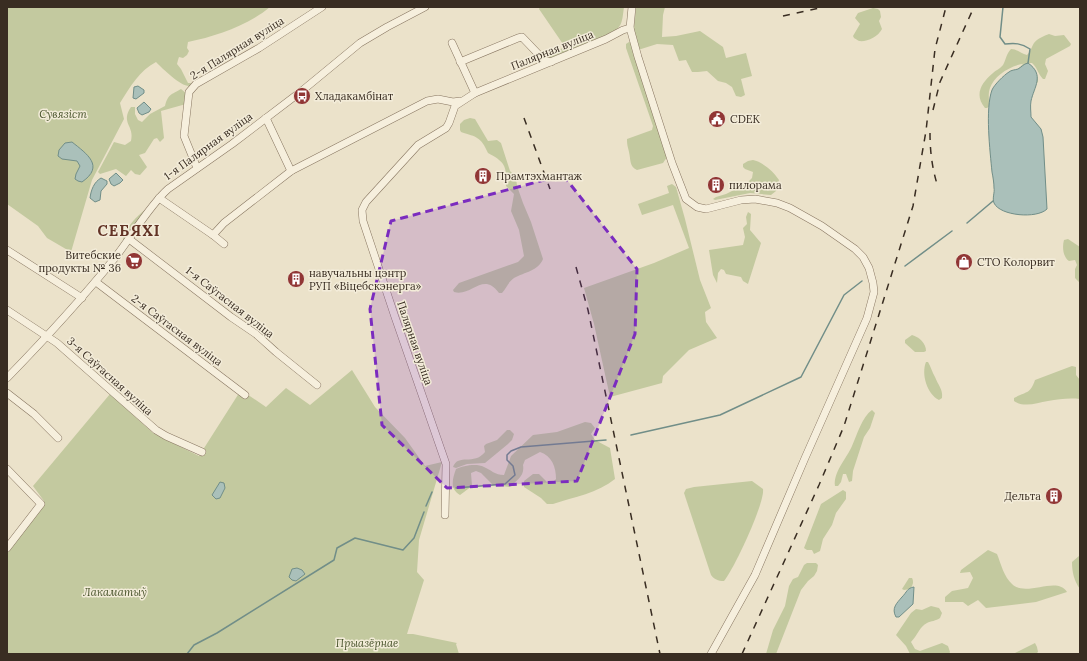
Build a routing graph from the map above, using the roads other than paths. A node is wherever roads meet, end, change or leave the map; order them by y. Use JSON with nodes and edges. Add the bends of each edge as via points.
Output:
{"nodes":[{"id":1,"x":322,"y":7,"type":"edge"},
{"id":2,"x":425,"y":7,"type":"edge"},
{"id":3,"x":632,"y":7,"type":"edge"},
{"id":4,"x":416,"y":9,"type":"edge"},
{"id":5,"x":630,"y":28,"type":"junction"},
{"id":6,"x":452,"y":43,"type":"dead end"},
{"id":7,"x":460,"y":62,"type":"junction"},
{"id":8,"x":551,"y":62,"type":"junction"},
{"id":9,"x":475,"y":93,"type":"junction"},
{"id":10,"x":462,"y":100,"type":"junction"},
{"id":11,"x":266,"y":118,"type":"junction"},
{"id":12,"x":196,"y":168,"type":"junction"},
{"id":13,"x":291,"y":171,"type":"junction"},
{"id":14,"x":159,"y":198,"type":"junction"},
{"id":15,"x":213,"y":235,"type":"junction"},
{"id":16,"x":129,"y":239,"type":"junction"},
{"id":17,"x":224,"y":244,"type":"dead end"},
{"id":18,"x":7,"y":250,"type":"edge"},
{"id":19,"x":96,"y":282,"type":"junction"},
{"id":20,"x":82,"y":298,"type":"junction"},
{"id":21,"x":7,"y":310,"type":"edge"},
{"id":22,"x":48,"y":337,"type":"junction"},
{"id":23,"x":7,"y":378,"type":"edge"},
{"id":24,"x":317,"y":385,"type":"dead end"},
{"id":25,"x":7,"y":393,"type":"edge"},
{"id":26,"x":246,"y":395,"type":"dead end"},
{"id":27,"x":58,"y":438,"type":"dead end"},
{"id":28,"x":202,"y":452,"type":"dead end"},
{"id":29,"x":7,"y":469,"type":"edge"},
{"id":30,"x":445,"y":515,"type":"dead end"},
{"id":31,"x":7,"y":548,"type":"edge"},
{"id":32,"x":711,"y":654,"type":"edge"}],
"edges":[{"from":1,"to":12,"type":"street","name":"2-я Палярная вуліца","via":[[259,48],[196,84],[189,92],[184,136]]},
{"from":2,"to":4,"type":"street","name":"1-я Палярная вуліца"},
{"from":3,"to":5,"type":"street"},
{"from":4,"to":11,"type":"street","name":"1-я Палярная вуліца","via":[[360,43]]},
{"from":5,"to":8,"type":"street","name":"Палярная вуліца"},
{"from":5,"to":32,"type":"street","via":[[672,162],[686,198],[696,207],[706,209],[741,200],[777,202],[822,226],[855,249],[869,268],[873,283],[874,292],[867,318],[755,575]]},
{"from":6,"to":7,"type":"street"},
{"from":7,"to":8,"type":"street","via":[[522,37],[544,60]]},
{"from":7,"to":9,"type":"street"},
{"from":8,"to":9,"type":"street","name":"Палярная вуліца"},
{"from":9,"to":10,"type":"street","name":"Палярная вуліца"},
{"from":10,"to":13,"type":"street","name":"Палярная вуліца","via":[[453,102],[438,99],[422,103]]},
{"from":10,"to":30,"type":"street","name":"Палярная вуліца","via":[[455,106],[446,128],[418,145],[366,202],[362,210],[395,317],[446,464]]},
{"from":11,"to":12,"type":"street","name":"1-я Палярная вуліца"},
{"from":11,"to":13,"type":"street"},
{"from":12,"to":14,"type":"street","name":"1-я Палярная вуліца"},
{"from":13,"to":15,"type":"street","name":"Палярная вуліца","via":[[224,223]]},
{"from":14,"to":15,"type":"street"},
{"from":14,"to":16,"type":"street","name":"1-я Палярная вуліца"},
{"from":15,"to":17,"type":"street"},
{"from":16,"to":19,"type":"street","name":"1-я Палярная вуліца"},
{"from":16,"to":24,"type":"street","name":"1-я Саўгасная вуліца","via":[[256,334]]},
{"from":18,"to":20,"type":"street"},
{"from":19,"to":20,"type":"street","name":"1-я Палярная вуліца"},
{"from":19,"to":26,"type":"street","name":"2-я Саўгасная вуліца"},
{"from":20,"to":22,"type":"street","name":"1-я Палярная вуліца"},
{"from":21,"to":22,"type":"street","name":"3-я Саўгасная вуліца"},
{"from":22,"to":23,"type":"street","name":"1-я Палярная вуліца"},
{"from":22,"to":28,"type":"street","name":"3-я Саўгасная вуліца","via":[[148,425]]},
{"from":25,"to":27,"type":"street","via":[[34,414]]},
{"from":29,"to":31,"type":"street","via":[[41,504]]}]}
